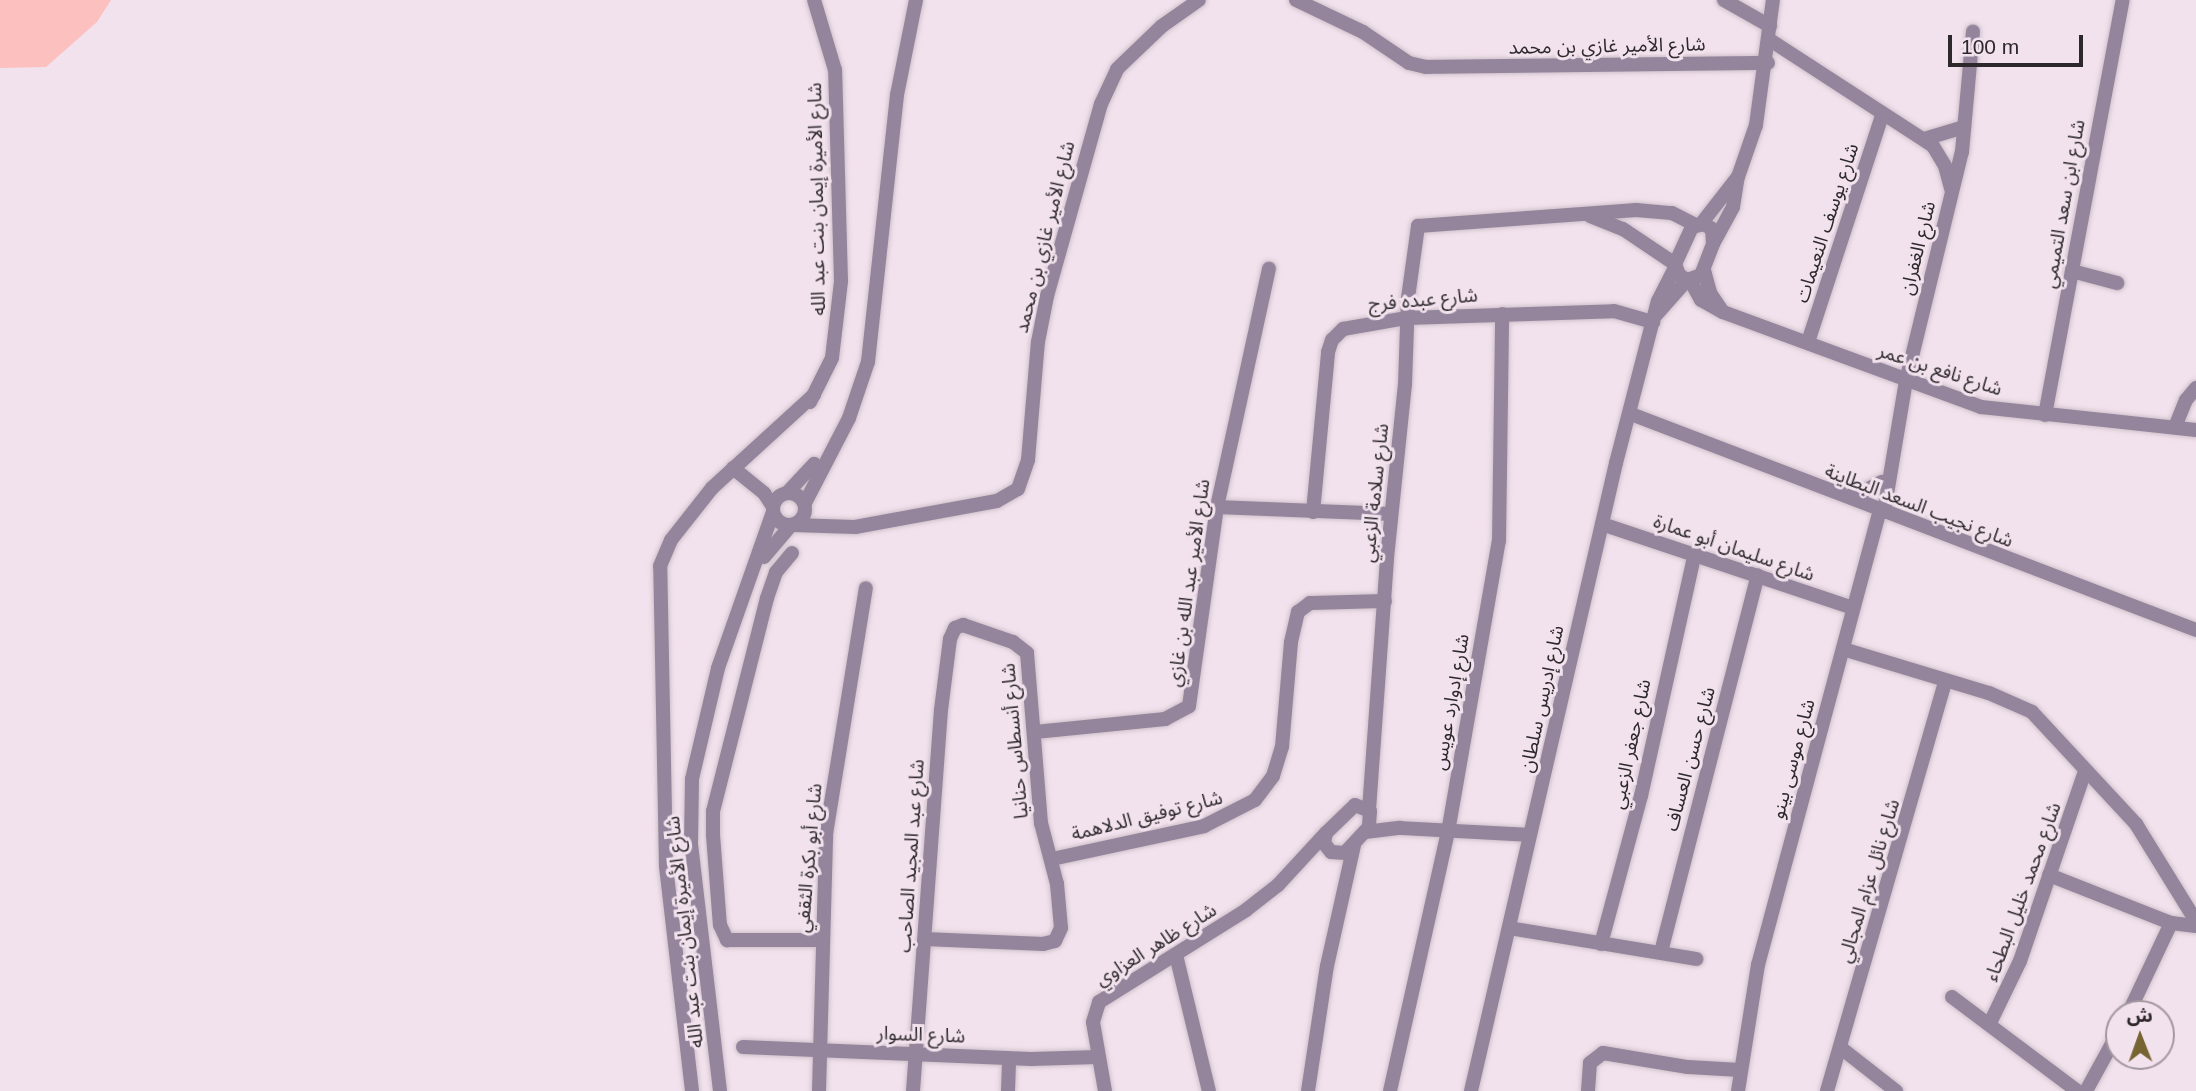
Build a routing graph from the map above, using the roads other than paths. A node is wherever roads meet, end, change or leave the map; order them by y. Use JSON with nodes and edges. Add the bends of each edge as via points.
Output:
{"nodes":[{"id":1,"x":814,"y":0,"type":"edge"},
{"id":2,"x":916,"y":0,"type":"edge"},
{"id":3,"x":1199,"y":0,"type":"edge"},
{"id":4,"x":1296,"y":0,"type":"edge"},
{"id":5,"x":1724,"y":0,"type":"edge"},
{"id":6,"x":1773,"y":0,"type":"edge"},
{"id":7,"x":2123,"y":0,"type":"edge"},
{"id":8,"x":1973,"y":32,"type":"dead end"},
{"id":9,"x":1770,"y":33,"type":"junction"},
{"id":10,"x":1768,"y":63,"type":"junction"},
{"id":11,"x":1882,"y":115,"type":"junction"},
{"id":12,"x":1964,"y":127,"type":"junction"},
{"id":13,"x":1924,"y":139,"type":"junction"},
{"id":14,"x":1738,"y":177,"type":"junction"},
{"id":15,"x":1951,"y":194,"type":"junction"},
{"id":16,"x":1586,"y":215,"type":"junction"},
{"id":17,"x":1698,"y":224,"type":"junction"},
{"id":18,"x":1713,"y":244,"type":"junction"},
{"id":19,"x":1675,"y":266,"type":"junction"},
{"id":20,"x":1269,"y":270,"type":"dead end"},
{"id":21,"x":1704,"y":270,"type":"junction"},
{"id":22,"x":2072,"y":271,"type":"junction"},
{"id":23,"x":1688,"y":280,"type":"junction"},
{"id":24,"x":2117,"y":283,"type":"dead end"},
{"id":25,"x":1723,"y":313,"type":"junction"},
{"id":26,"x":1502,"y":314,"type":"junction"},
{"id":27,"x":1407,"y":318,"type":"junction"},
{"id":28,"x":1654,"y":319,"type":"junction"},
{"id":29,"x":1808,"y":342,"type":"junction"},
{"id":30,"x":868,"y":354,"type":"junction"},
{"id":31,"x":1906,"y":381,"type":"junction"},
{"id":32,"x":2196,"y":388,"type":"edge"},
{"id":33,"x":1631,"y":414,"type":"junction"},
{"id":34,"x":2045,"y":415,"type":"junction"},
{"id":35,"x":2175,"y":427,"type":"junction"},
{"id":36,"x":2196,"y":430,"type":"edge"},
{"id":37,"x":739,"y":468,"type":"junction"},
{"id":38,"x":1885,"y":478,"type":"junction"},
{"id":39,"x":1826,"y":492,"type":"junction"},
{"id":40,"x":786,"y":494,"type":"junction"},
{"id":41,"x":805,"y":505,"type":"junction"},
{"id":42,"x":1217,"y":507,"type":"junction"},
{"id":43,"x":773,"y":510,"type":"junction"},
{"id":44,"x":1880,"y":511,"type":"junction"},
{"id":45,"x":1313,"y":512,"type":"junction"},
{"id":46,"x":1391,"y":514,"type":"junction"},
{"id":47,"x":1602,"y":524,"type":"junction"},
{"id":48,"x":792,"y":525,"type":"junction"},
{"id":49,"x":862,"y":525,"type":"junction"},
{"id":50,"x":1695,"y":552,"type":"junction"},
{"id":51,"x":792,"y":553,"type":"dead end"},
{"id":52,"x":754,"y":569,"type":"junction"},
{"id":53,"x":1758,"y":575,"type":"junction"},
{"id":54,"x":866,"y":588,"type":"dead end"},
{"id":55,"x":1385,"y":601,"type":"junction"},
{"id":56,"x":1853,"y":608,"type":"junction"},
{"id":57,"x":958,"y":626,"type":"joint"},
{"id":58,"x":2196,"y":630,"type":"edge"},
{"id":59,"x":1843,"y":649,"type":"junction"},
{"id":60,"x":1945,"y":681,"type":"junction"},
{"id":61,"x":1035,"y":732,"type":"junction"},
{"id":62,"x":1370,"y":765,"type":"junction"},
{"id":63,"x":2085,"y":771,"type":"junction"},
{"id":64,"x":1350,"y":808,"type":"junction"},
{"id":65,"x":1370,"y":812,"type":"junction"},
{"id":66,"x":1400,"y":828,"type":"junction"},
{"id":67,"x":1365,"y":832,"type":"junction"},
{"id":68,"x":1448,"y":832,"type":"junction"},
{"id":69,"x":1326,"y":833,"type":"junction"},
{"id":70,"x":1529,"y":835,"type":"junction"},
{"id":71,"x":1354,"y":845,"type":"junction"},
{"id":72,"x":1333,"y":853,"type":"junction"},
{"id":73,"x":1052,"y":859,"type":"junction"},
{"id":74,"x":1302,"y":861,"type":"junction"},
{"id":75,"x":2049,"y":875,"type":"junction"},
{"id":76,"x":1345,"y":878,"type":"junction"},
{"id":77,"x":2196,"y":921,"type":"edge"},
{"id":78,"x":2171,"y":923,"type":"junction"},
{"id":79,"x":2196,"y":926,"type":"edge"},
{"id":80,"x":1509,"y":928,"type":"junction"},
{"id":81,"x":925,"y":939,"type":"junction"},
{"id":82,"x":820,"y":940,"type":"junction"},
{"id":83,"x":1601,"y":944,"type":"junction"},
{"id":84,"x":1661,"y":952,"type":"junction"},
{"id":85,"x":1176,"y":955,"type":"junction"},
{"id":86,"x":1696,"y":959,"type":"dead end"},
{"id":87,"x":1952,"y":997,"type":"dead end"},
{"id":88,"x":2134,"y":1000,"type":"edge"},
{"id":89,"x":1990,"y":1023,"type":"junction"},
{"id":90,"x":1315,"y":1032,"type":"junction"},
{"id":91,"x":743,"y":1047,"type":"dead end"},
{"id":92,"x":1841,"y":1048,"type":"junction"},
{"id":93,"x":820,"y":1050,"type":"junction"},
{"id":94,"x":915,"y":1054,"type":"junction"},
{"id":95,"x":2105,"y":1056,"type":"edge"},
{"id":96,"x":1098,"y":1057,"type":"junction"},
{"id":97,"x":1009,"y":1059,"type":"junction"},
{"id":98,"x":1735,"y":1080,"type":"edge"},
{"id":99,"x":692,"y":1091,"type":"edge"},
{"id":100,"x":720,"y":1091,"type":"edge"},
{"id":101,"x":819,"y":1091,"type":"edge"},
{"id":102,"x":913,"y":1091,"type":"edge"},
{"id":103,"x":1008,"y":1091,"type":"edge"},
{"id":104,"x":1105,"y":1091,"type":"edge"},
{"id":105,"x":1209,"y":1091,"type":"edge"},
{"id":106,"x":1299,"y":1091,"type":"edge"},
{"id":107,"x":1308,"y":1091,"type":"edge"},
{"id":108,"x":1390,"y":1091,"type":"edge"},
{"id":109,"x":1471,"y":1091,"type":"edge"},
{"id":110,"x":1588,"y":1091,"type":"edge"},
{"id":111,"x":1826,"y":1091,"type":"edge"},
{"id":112,"x":1896,"y":1091,"type":"edge"},
{"id":113,"x":2077,"y":1091,"type":"edge"},
{"id":114,"x":2086,"y":1091,"type":"edge"}],
"edges":[{"from":1,"to":37,"type":"street","name":"شارع الأميرة إيمان بنت عبد الله","via":[[835,70],[841,281],[832,358],[814,396]]},
{"from":2,"to":30,"type":"street","via":[[897,95],[882,269]]},
{"from":3,"to":49,"type":"street","name":"شارع الأمير غازي بن محمد","via":[[1162,26],[1117,69],[1101,104],[1047,296],[1038,342],[1028,460],[1018,489],[989,503]]},
{"from":4,"to":10,"type":"street","name":"شارع الأمير غازي بن محمد","via":[[1363,32],[1409,63],[1426,67]]},
{"from":5,"to":9,"type":"street"},
{"from":6,"to":9,"type":"street"},
{"from":7,"to":22,"type":"street","name":"شارع ابن سعد التميمي"},
{"from":8,"to":12,"type":"street","name":"شارع الغفران"},
{"from":9,"to":10,"type":"street"},
{"from":9,"to":11,"type":"street"},
{"from":10,"to":14,"type":"street","via":[[1756,125]]},
{"from":11,"to":13,"type":"street"},
{"from":11,"to":29,"type":"street","name":"شارع يوسف النعيمات"},
{"from":12,"to":13,"type":"street"},
{"from":12,"to":15,"type":"street","name":"شارع الغفران"},
{"from":13,"to":15,"type":"street","via":[[1942,159]]},
{"from":14,"to":17,"type":"street"},
{"from":14,"to":18,"type":"street","via":[[1731,214]]},
{"from":15,"to":31,"type":"street","name":"شارع الغفران"},
{"from":16,"to":17,"type":"street","via":[[1655,210]]},
{"from":16,"to":19,"type":"street","name":"شارع نافع بن عمر","via":[[1623,229]]},
{"from":16,"to":27,"type":"street","name":"شارع سلامة الزعبي","via":[[1418,226]]},
{"from":17,"to":18,"type":"street","via":[[1712,229]]},
{"from":17,"to":19,"type":"street","name":"شارع إدريس سلطان"},
{"from":18,"to":21,"type":"street"},
{"from":19,"to":23,"type":"street","name":"شارع نافع بن عمر"},
{"from":19,"to":28,"type":"street","name":"شارع إدريس سلطان","via":[[1664,284]]},
{"from":20,"to":42,"type":"street","name":"شارع الأمير عبد الله بن غازي"},
{"from":21,"to":23,"type":"street","name":"شارع إدريس سلطان"},
{"from":21,"to":25,"type":"street","via":[[1710,293]]},
{"from":22,"to":24,"type":"street"},
{"from":22,"to":34,"type":"street","name":"شارع ابن سعد التميمي"},
{"from":23,"to":25,"type":"street","name":"شارع نافع بن عمر","via":[[1701,300]]},
{"from":23,"to":28,"type":"street","name":"شارع إدريس سلطان"},
{"from":25,"to":29,"type":"street","name":"شارع نافع بن عمر"},
{"from":26,"to":27,"type":"street","name":"شارع عبده فرج"},
{"from":26,"to":28,"type":"street","name":"شارع عبده فرج","via":[[1614,311]]},
{"from":26,"to":68,"type":"street","name":"شارع إدوارد عويس","via":[[1499,541]]},
{"from":27,"to":45,"type":"street","name":"شارع عبده فرج","via":[[1350,327],[1332,340]]},
{"from":27,"to":46,"type":"street","name":"شارع سلامة الزعبي"},
{"from":28,"to":33,"type":"street","name":"شارع إدريس سلطان"},
{"from":29,"to":31,"type":"street","name":"شارع نافع بن عمر"},
{"from":30,"to":40,"type":"street","via":[[834,435],[806,476]]},
{"from":30,"to":41,"type":"street","via":[[849,418]]},
{"from":31,"to":34,"type":"street","name":"شارع نافع بن عمر","via":[[1980,407]]},
{"from":31,"to":38,"type":"street","name":"شارع الغفران"},
{"from":32,"to":35,"type":"street"},
{"from":33,"to":39,"type":"street","name":"شارع نجيب السعد البطاينة"},
{"from":33,"to":47,"type":"street","name":"شارع إدريس سلطان"},
{"from":34,"to":35,"type":"street","name":"شارع نافع بن عمر"},
{"from":35,"to":36,"type":"street","name":"شارع نافع بن عمر"},
{"from":37,"to":40,"type":"street"},
{"from":37,"to":43,"type":"street","via":[[764,493]]},
{"from":37,"to":99,"type":"street","name":"شارع الأميرة إيمان بنت عبد الله","via":[[671,540],[658,581],[668,888]]},
{"from":38,"to":39,"type":"street","via":[[1866,490]]},
{"from":38,"to":44,"type":"street","name":"شارع الغفران"},
{"from":39,"to":44,"type":"street","name":"شارع نجيب السعد البطاينة"},
{"from":40,"to":41,"type":"street"},
{"from":40,"to":43,"type":"street"},
{"from":41,"to":48,"type":"street","via":[[804,516]]},
{"from":41,"to":49,"type":"street","via":[[825,522]]},
{"from":42,"to":45,"type":"street"},
{"from":42,"to":61,"type":"street","name":"شارع الأمير عبد الله بن غازي","via":[[1189,706],[1166,719]]},
{"from":43,"to":48,"type":"street","via":[[778,521]]},
{"from":43,"to":52,"type":"street","name":"شارع الأميرة إيمان بنت عبد الله"},
{"from":44,"to":56,"type":"street","name":"شارع موسى بينو"},
{"from":44,"to":58,"type":"street","name":"شارع نجيب السعد البطاينة"},
{"from":45,"to":46,"type":"street"},
{"from":46,"to":55,"type":"street","name":"شارع سلامة الزعبي"},
{"from":47,"to":50,"type":"street","name":"شارع سليمان أبو عمارة"},
{"from":47,"to":70,"type":"street","name":"شارع إدريس سلطان"},
{"from":48,"to":49,"type":"street","via":[[823,529]]},
{"from":48,"to":52,"type":"street","name":"شارع الأميرة إيمان بنت عبد الله"},
{"from":50,"to":53,"type":"street","name":"شارع سليمان أبو عمارة"},
{"from":50,"to":83,"type":"street","name":"شارع جعفر الزعبي","via":[[1641,796]]},
{"from":51,"to":82,"type":"street","name":"شارع الأميرة إيمان بنت عبد الله","via":[[776,572],[768,598],[715,801],[713,835],[720,925],[727,940]]},
{"from":52,"to":100,"type":"street","name":"شارع الأميرة إيمان بنت عبد الله","via":[[708,702],[690,800],[691,844]]},
{"from":53,"to":56,"type":"street","name":"شارع سليمان أبو عمارة"},
{"from":53,"to":84,"type":"street","name":"شارع حسن العساف"},
{"from":54,"to":82,"type":"street","name":"شارع أبو بكرة الثقفي","via":[[828,815]]},
{"from":55,"to":62,"type":"street","name":"شارع سلامة الزعبي","via":[[1379,711]]},
{"from":55,"to":73,"type":"street","name":"شارع توفيق الدلاهمة","via":[[1310,603],[1298,612],[1282,747],[1273,776],[1255,800],[1204,826]]},
{"from":56,"to":59,"type":"street","name":"شارع موسى بينو"},
{"from":57,"to":61,"type":"street","name":"شارع أنسطاس حنانيا","via":[[983,629],[1024,648]]},
{"from":57,"to":81,"type":"street","name":"شارع عبد المجيد الصاحب","via":[[950,639],[942,698]]},
{"from":59,"to":60,"type":"street"},
{"from":59,"to":98,"type":"street","name":"شارع موسى بينو","via":[[1784,860]]},
{"from":60,"to":63,"type":"street","via":[[2022,706]]},
{"from":60,"to":92,"type":"street","name":"شارع نائل عزام المجالي"},
{"from":61,"to":73,"type":"street","name":"شارع أنسطاس حنانيا","via":[[1041,823]]},
{"from":62,"to":64,"type":"street","name":"شارع سلامة الزعبي"},
{"from":62,"to":65,"type":"street","name":"شارع سلامة الزعبي"},
{"from":63,"to":75,"type":"street","name":"شارع محمد خليل البطحاء"},
{"from":63,"to":77,"type":"street","via":[[2136,824]]},
{"from":64,"to":65,"type":"street","via":[[1359,805]]},
{"from":64,"to":69,"type":"street","name":"شارع سلامة الزعبي"},
{"from":65,"to":66,"type":"street"},
{"from":65,"to":67,"type":"street","name":"شارع سلامة الزعبي"},
{"from":66,"to":67,"type":"street"},
{"from":66,"to":68,"type":"street"},
{"from":67,"to":71,"type":"street"},
{"from":68,"to":70,"type":"street"},
{"from":68,"to":108,"type":"street","name":"شارع إدوارد عويس"},
{"from":69,"to":72,"type":"street","via":[[1325,843]]},
{"from":69,"to":74,"type":"street","name":"شارع ظاهر العزاوي"},
{"from":70,"to":80,"type":"street","name":"شارع إدريس سلطان"},
{"from":71,"to":72,"type":"street","name":"شارع ظاهر العزاوي","via":[[1345,853]]},
{"from":71,"to":76,"type":"street"},
{"from":72,"to":74,"type":"street","name":"شارع ظاهر العزاوي"},
{"from":72,"to":76,"type":"street"},
{"from":73,"to":81,"type":"street","name":"شارع أنسطاس حنانيا","via":[[1062,919],[1055,941]]},
{"from":74,"to":85,"type":"street","name":"شارع ظاهر العزاوي","via":[[1246,910]]},
{"from":75,"to":78,"type":"street"},
{"from":75,"to":89,"type":"street","name":"شارع محمد خليل البطحاء","via":[[2009,988]]},
{"from":76,"to":90,"type":"street"},
{"from":78,"to":79,"type":"street"},
{"from":78,"to":88,"type":"street"},
{"from":80,"to":83,"type":"street"},
{"from":80,"to":109,"type":"street","name":"شارع إدريس سلطان"},
{"from":81,"to":94,"type":"street","name":"شارع عبد المجيد الصاحب"},
{"from":82,"to":93,"type":"street","name":"شارع أبو بكرة الثقفي"},
{"from":83,"to":84,"type":"street"},
{"from":84,"to":86,"type":"street"},
{"from":85,"to":96,"type":"street","name":"شارع ظاهر العزاوي","via":[[1100,1002],[1093,1022]]},
{"from":85,"to":105,"type":"street"},
{"from":87,"to":89,"type":"street"},
{"from":89,"to":113,"type":"street"},
{"from":90,"to":106,"type":"street"},
{"from":90,"to":107,"type":"street"},
{"from":91,"to":93,"type":"street","name":"شارع السوار"},
{"from":92,"to":111,"type":"street","name":"شارع نائل عزام المجالي"},
{"from":92,"to":112,"type":"street"},
{"from":93,"to":94,"type":"street","name":"شارع السوار"},
{"from":93,"to":101,"type":"street","name":"شارع أبو بكرة الثقفي"},
{"from":94,"to":97,"type":"street","name":"شارع السوار"},
{"from":94,"to":102,"type":"street","name":"شارع عبد المجيد الصاحب"},
{"from":95,"to":114,"type":"street"},
{"from":96,"to":97,"type":"street","name":"شارع السوار"},
{"from":96,"to":104,"type":"street","name":"شارع ظاهر العزاوي"},
{"from":97,"to":103,"type":"street"},
{"from":98,"to":110,"type":"street","via":[[1604,1053],[1590,1063]]}]}
